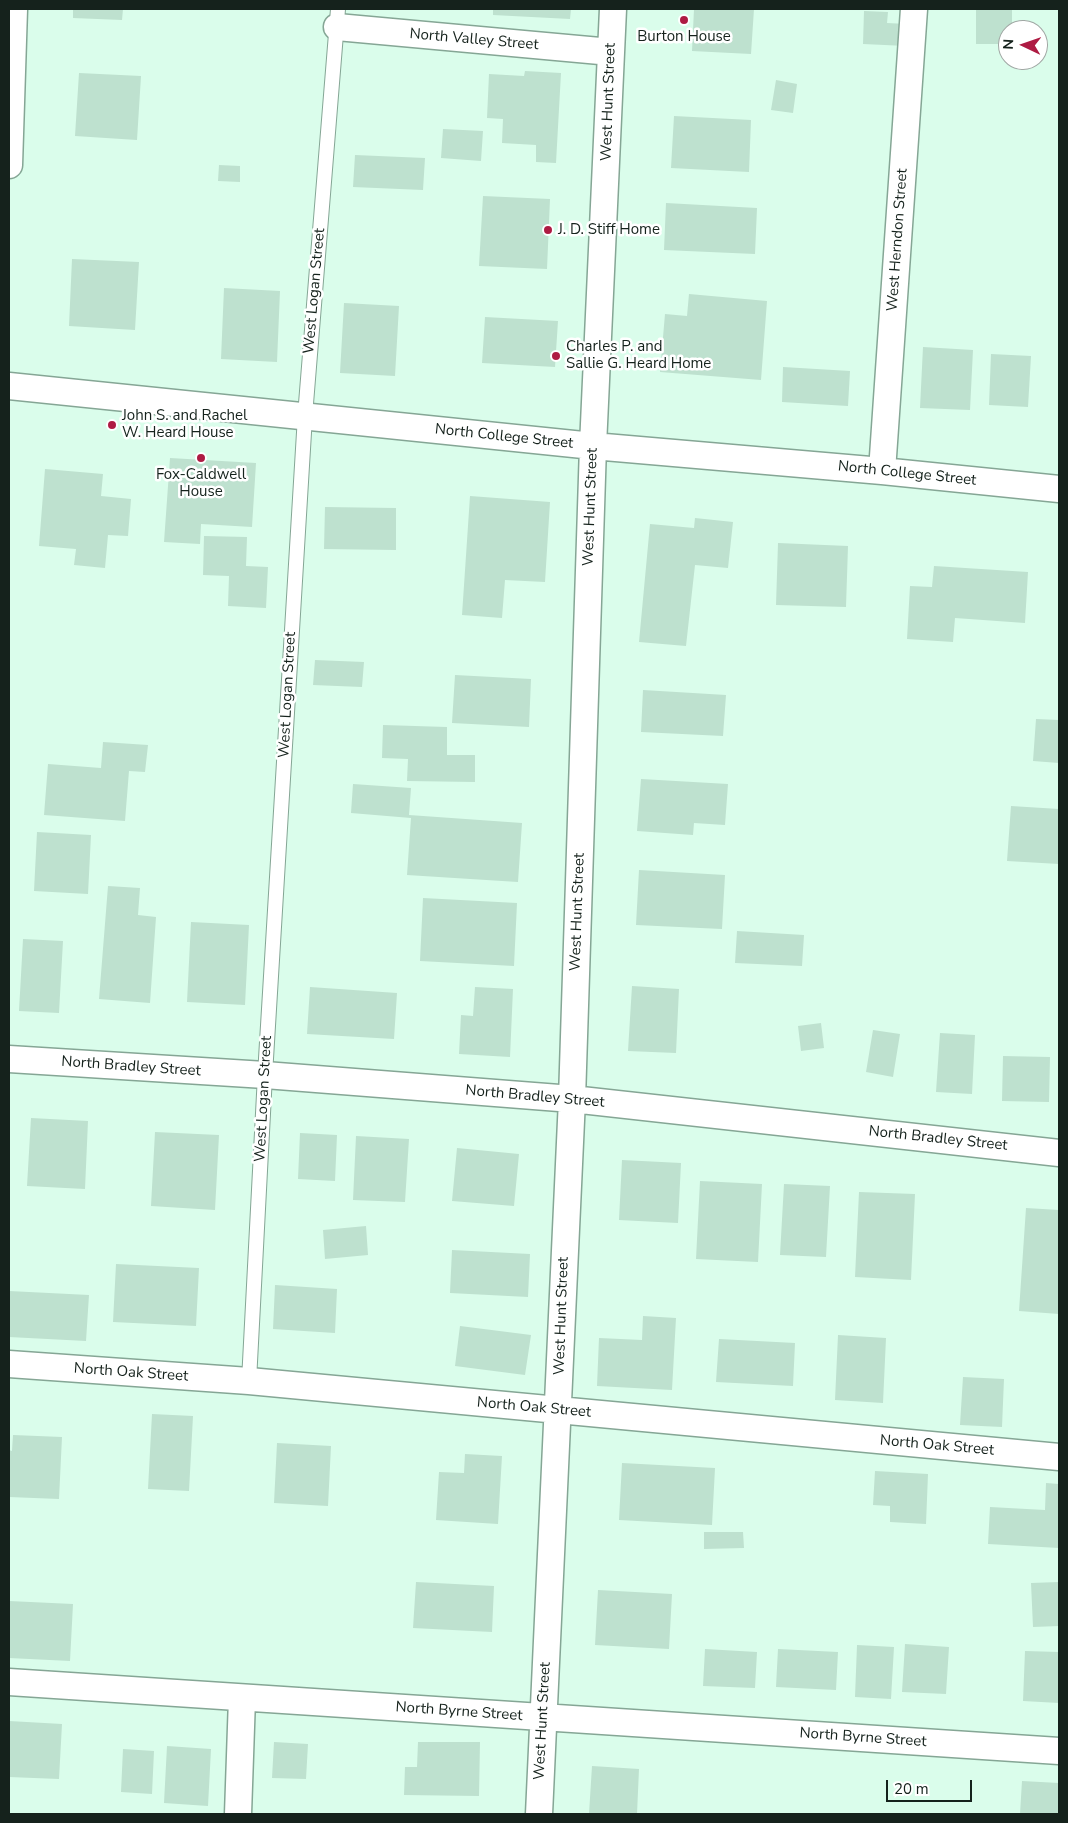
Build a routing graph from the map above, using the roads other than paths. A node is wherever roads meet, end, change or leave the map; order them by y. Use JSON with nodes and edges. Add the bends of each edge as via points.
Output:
{"nodes":[{"id":1,"x":14,"y":9,"type":"edge"},
{"id":2,"x":613,"y":9,"type":"edge"},
{"id":3,"x":914,"y":9,"type":"edge"},
{"id":4,"x":337,"y":18,"type":"edge"},
{"id":5,"x":611,"y":52,"type":"junction"},
{"id":6,"x":9,"y":165,"type":"edge"},
{"id":7,"x":9,"y":386,"type":"edge"},
{"id":8,"x":305,"y":416,"type":"junction"},
{"id":9,"x":592,"y":446,"type":"junction"},
{"id":10,"x":882,"y":471,"type":"junction"},
{"id":11,"x":1059,"y":489,"type":"edge"},
{"id":12,"x":9,"y":1059,"type":"edge"},
{"id":13,"x":265,"y":1075,"type":"junction"},
{"id":14,"x":572,"y":1099,"type":"junction"},
{"id":15,"x":1059,"y":1153,"type":"edge"},
{"id":16,"x":9,"y":1364,"type":"edge"},
{"id":17,"x":250,"y":1381,"type":"junction"},
{"id":18,"x":558,"y":1410,"type":"junction"},
{"id":19,"x":1059,"y":1457,"type":"edge"},
{"id":20,"x":9,"y":1682,"type":"edge"},
{"id":21,"x":242,"y":1698,"type":"junction"},
{"id":22,"x":544,"y":1717,"type":"junction"},
{"id":23,"x":1059,"y":1750,"type":"edge"},
{"id":24,"x":238,"y":1814,"type":"edge"},
{"id":25,"x":539,"y":1814,"type":"edge"}],
"edges":[{"from":1,"to":6,"type":"street"},
{"from":2,"to":5,"type":"street","name":"West Hunt Street"},
{"from":3,"to":10,"type":"street","name":"West Herndon Street"},
{"from":4,"to":5,"type":"street","name":"North Valley Street"},
{"from":4,"to":8,"type":"lane","name":"West Logan Street"},
{"from":5,"to":9,"type":"street","name":"West Hunt Street"},
{"from":7,"to":8,"type":"street","name":"North College Street"},
{"from":8,"to":9,"type":"street","name":"North College Street"},
{"from":8,"to":13,"type":"lane","name":"West Logan Street"},
{"from":9,"to":10,"type":"street","name":"North College Street"},
{"from":9,"to":14,"type":"street","name":"West Hunt Street"},
{"from":10,"to":11,"type":"street","name":"North College Street"},
{"from":12,"to":13,"type":"street","name":"North Bradley Street"},
{"from":13,"to":14,"type":"street","name":"North Bradley Street"},
{"from":13,"to":17,"type":"lane","name":"West Logan Street"},
{"from":14,"to":15,"type":"street","name":"North Bradley Street"},
{"from":14,"to":18,"type":"street","name":"West Hunt Street"},
{"from":16,"to":17,"type":"street","name":"North Oak Street"},
{"from":17,"to":18,"type":"street","name":"North Oak Street"},
{"from":18,"to":19,"type":"street","name":"North Oak Street"},
{"from":18,"to":22,"type":"street","name":"West Hunt Street"},
{"from":20,"to":21,"type":"street","name":"North Byrne Street"},
{"from":21,"to":22,"type":"street","name":"North Byrne Street"},
{"from":21,"to":24,"type":"street"},
{"from":22,"to":23,"type":"street","name":"North Byrne Street"},
{"from":22,"to":25,"type":"street","name":"West Hunt Street"}]}
